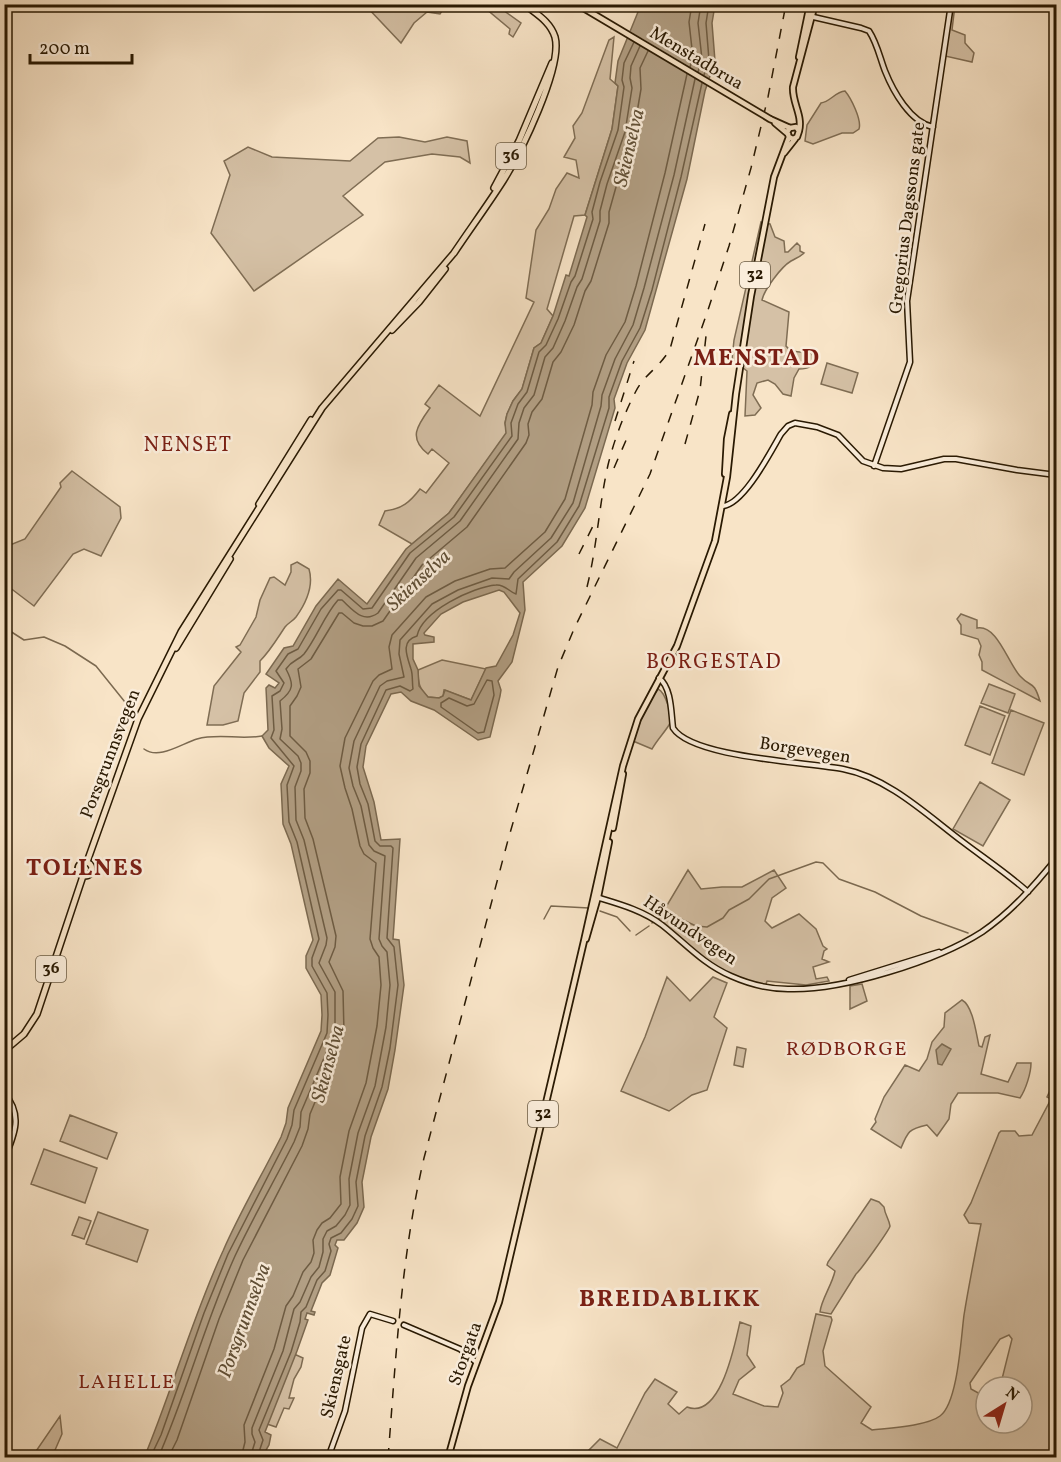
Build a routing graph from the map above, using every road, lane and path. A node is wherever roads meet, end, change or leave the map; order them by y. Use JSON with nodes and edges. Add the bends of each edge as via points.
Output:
{"nodes":[{"id":1,"x":519,"y":4,"type":"edge"},
{"id":2,"x":524,"y":4,"type":"edge"},
{"id":3,"x":813,"y":4,"type":"edge"},
{"id":4,"x":951,"y":4,"type":"edge"},
{"id":5,"x":578,"y":5,"type":"edge"},
{"id":6,"x":531,"y":10,"type":"junction"},
{"id":7,"x":810,"y":17,"type":"junction"},
{"id":8,"x":799,"y":112,"type":"junction"},
{"id":9,"x":770,"y":119,"type":"junction"},
{"id":10,"x":791,"y":127,"type":"junction"},
{"id":11,"x":933,"y":127,"type":"junction"},
{"id":12,"x":799,"y":131,"type":"junction"},
{"id":13,"x":788,"y":136,"type":"junction"},
{"id":14,"x":795,"y":139,"type":"junction"},
{"id":15,"x":781,"y":158,"type":"junction"},
{"id":16,"x":874,"y":466,"type":"junction"},
{"id":17,"x":1056,"y":475,"type":"edge"},
{"id":18,"x":723,"y":506,"type":"junction"},
{"id":19,"x":661,"y":679,"type":"junction"},
{"id":20,"x":1056,"y":859,"type":"edge"},
{"id":21,"x":87,"y":862,"type":"junction"},
{"id":22,"x":83,"y":876,"type":"junction"},
{"id":23,"x":1028,"y":892,"type":"junction"},
{"id":24,"x":596,"y":897,"type":"junction"},
{"id":25,"x":4,"y":1051,"type":"edge"},
{"id":26,"x":4,"y":1093,"type":"edge"},
{"id":27,"x":4,"y":1160,"type":"edge"},
{"id":28,"x":393,"y":1321,"type":"dead end"},
{"id":29,"x":404,"y":1325,"type":"dead end"},
{"id":30,"x":477,"y":1362,"type":"junction"},
{"id":31,"x":328,"y":1458,"type":"edge"},
{"id":32,"x":448,"y":1458,"type":"edge"}],
"edges":[{"from":1,"to":6,"type":"highway","name":"Porsgrunnsvegen","number":"36"},
{"from":2,"to":6,"type":"highway","name":"Porsgrunnsvegen","number":"36"},
{"from":3,"to":7,"type":"main road","number":"32"},
{"from":4,"to":11,"type":"street","name":"Gregorius Dagssons gate"},
{"from":5,"to":9,"type":"main road","name":"Menstadbrua","bridge":true},
{"from":6,"to":21,"type":"highway","name":"Porsgrunnsvegen","number":"36","via":[[552,30],[556,51],[552,74],[504,179],[439,278],[322,408],[220,568],[181,632],[138,718]]},
{"from":7,"to":8,"type":"main road","number":"32","via":[[793,96]]},
{"from":7,"to":11,"type":"street","via":[[869,32],[905,106],[917,120]]},
{"from":8,"to":10,"type":"main road","number":"32"},
{"from":8,"to":12,"type":"main road","number":"32"},
{"from":9,"to":10,"type":"main road","name":"Menstadbrua"},
{"from":9,"to":13,"type":"main road","name":"Menstadbrua"},
{"from":10,"to":12,"type":"main road"},
{"from":10,"to":13,"type":"main road","number":"32"},
{"from":11,"to":16,"type":"street","name":"Gregorius Dagssons gate","via":[[907,301],[910,362]]},
{"from":12,"to":14,"type":"main road","number":"32"},
{"from":13,"to":14,"type":"main road"},
{"from":13,"to":15,"type":"main road","number":"32"},
{"from":14,"to":15,"type":"main road","number":"32"},
{"from":15,"to":18,"type":"main road","number":"32","via":[[751,296],[727,439]]},
{"from":16,"to":17,"type":"street","via":[[901,469],[956,459]]},
{"from":16,"to":18,"type":"street","via":[[859,459],[838,435],[795,423],[781,434],[745,489],[732,503]]},
{"from":18,"to":19,"type":"main road","number":"32","via":[[709,561]]},
{"from":19,"to":23,"type":"street","name":"Borgevegen","via":[[668,690],[674,728],[681,737],[721,753],[861,774],[900,795]]},
{"from":19,"to":24,"type":"main road","number":"32","via":[[638,719]]},
{"from":20,"to":23,"type":"street","name":"Håvundvegen"},
{"from":21,"to":22,"type":"highway","name":"Porsgrunnsvegen","number":"36","via":[[78,867]]},
{"from":21,"to":22,"type":"highway","name":"Porsgrunnsvegen","number":"36","via":[[92,872]]},
{"from":22,"to":25,"type":"highway","name":"Porsgrunnsvegen","number":"36","via":[[37,1014],[24,1035]]},
{"from":23,"to":24,"type":"street","name":"Håvundvegen","via":[[992,925],[949,950],[842,982],[790,990],[738,980],[708,964],[651,918]]},
{"from":24,"to":30,"type":"main road","name":"Storgata","number":"32","via":[[510,1260]]},
{"from":26,"to":27,"type":"street","via":[[12,1102],[17,1122]]},
{"from":28,"to":31,"type":"street","name":"Skiensgate","via":[[368,1315],[345,1411]]},
{"from":29,"to":30,"type":"street","via":[[460,1348]]},
{"from":30,"to":32,"type":"main road","name":"Storgata","number":"32"}]}
